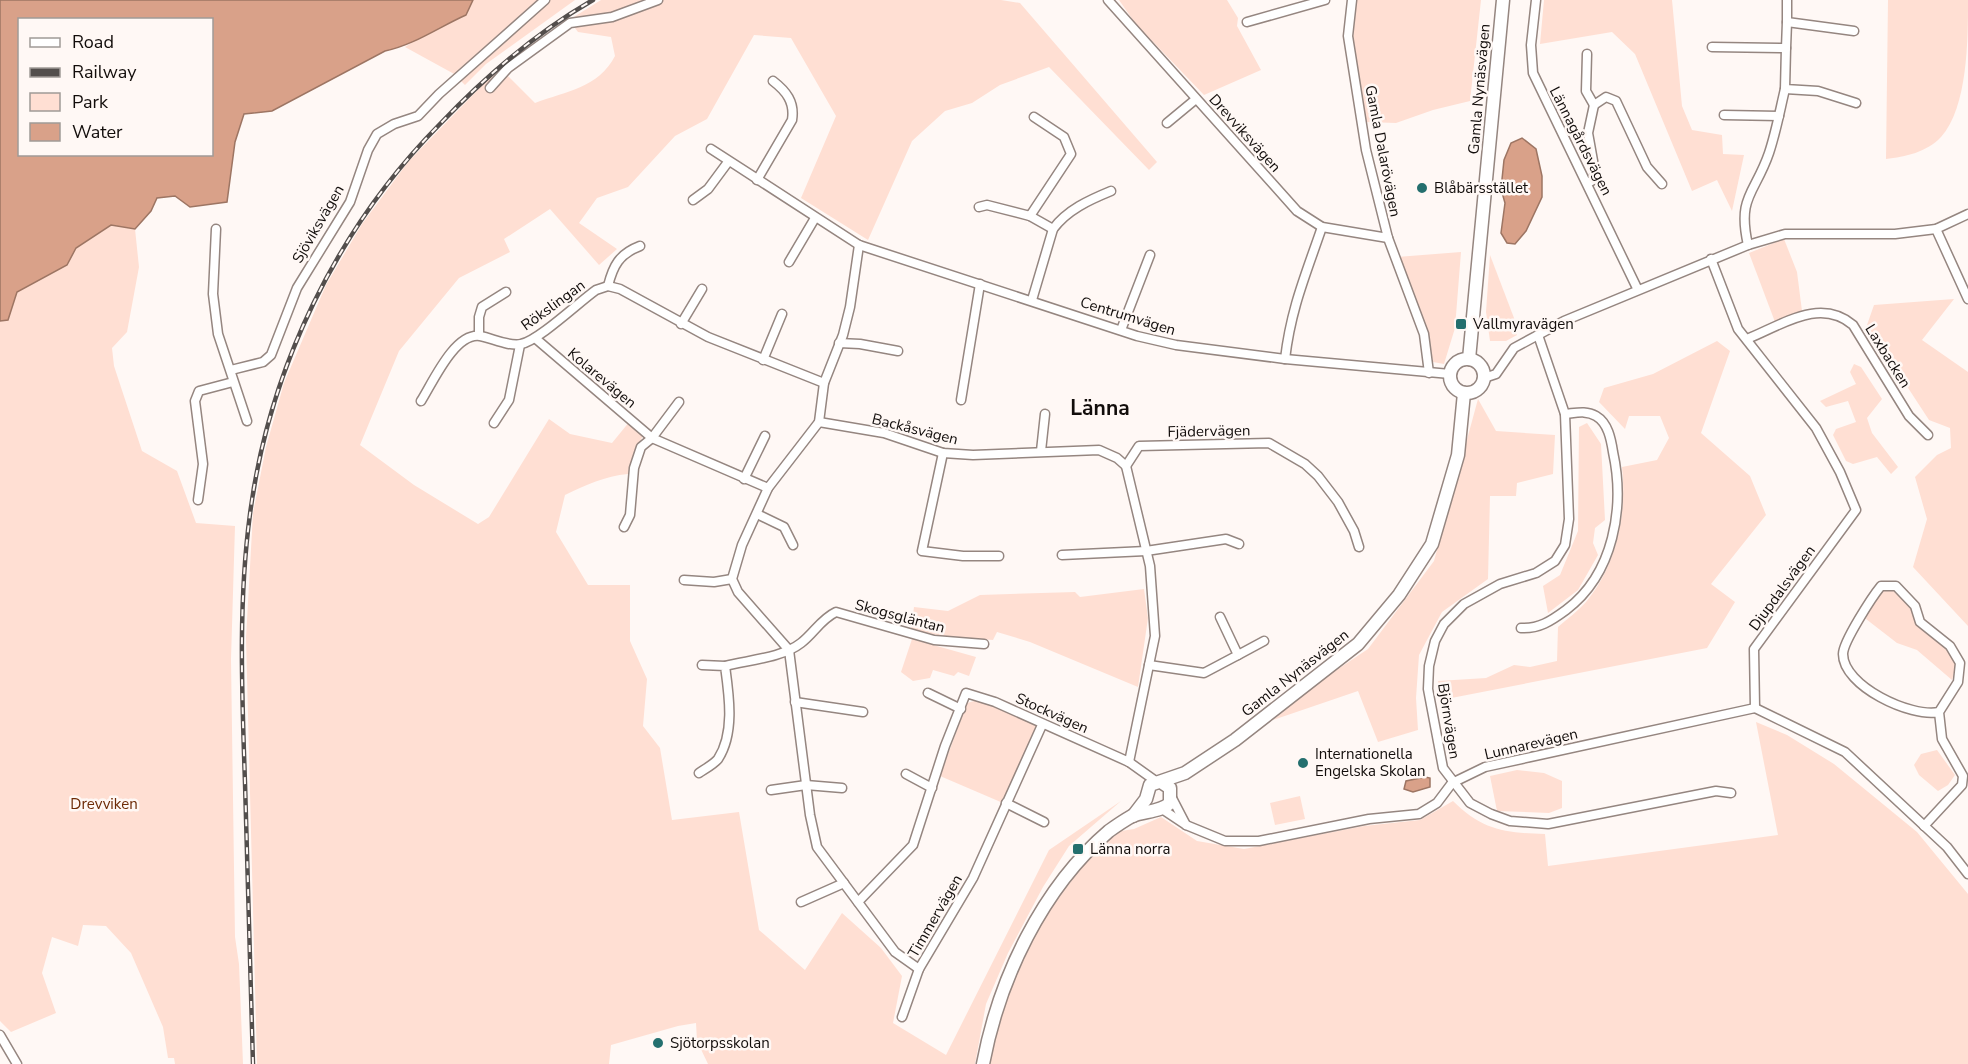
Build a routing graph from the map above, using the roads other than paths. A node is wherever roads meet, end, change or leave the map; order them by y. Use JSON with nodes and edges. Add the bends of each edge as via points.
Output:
{"nodes":[{"id":1,"x":545,"y":0,"type":"edge"},
{"id":2,"x":658,"y":0,"type":"edge"},
{"id":3,"x":1108,"y":0,"type":"edge"},
{"id":4,"x":1325,"y":0,"type":"edge"},
{"id":5,"x":1352,"y":0,"type":"edge"},
{"id":6,"x":1503,"y":0,"type":"edge"},
{"id":7,"x":1536,"y":0,"type":"edge"},
{"id":8,"x":1787,"y":0,"type":"edge"},
{"id":9,"x":1247,"y":22,"type":"dead end"},
{"id":10,"x":1787,"y":22,"type":"junction"},
{"id":11,"x":1854,"y":31,"type":"dead end"},
{"id":12,"x":1712,"y":47,"type":"dead end"},
{"id":13,"x":1786,"y":48,"type":"junction"},
{"id":14,"x":1587,"y":54,"type":"dead end"},
{"id":15,"x":773,"y":81,"type":"dead end"},
{"id":16,"x":490,"y":88,"type":"dead end"},
{"id":17,"x":1785,"y":89,"type":"junction"},
{"id":18,"x":1196,"y":99,"type":"junction"},
{"id":19,"x":1856,"y":103,"type":"dead end"},
{"id":20,"x":1594,"y":105,"type":"junction"},
{"id":21,"x":1724,"y":115,"type":"dead end"},
{"id":22,"x":1779,"y":116,"type":"junction"},
{"id":23,"x":1034,"y":117,"type":"dead end"},
{"id":24,"x":1167,"y":123,"type":"dead end"},
{"id":25,"x":711,"y":149,"type":"dead end"},
{"id":26,"x":728,"y":162,"type":"junction"},
{"id":27,"x":757,"y":180,"type":"junction"},
{"id":28,"x":1587,"y":183,"type":"junction"},
{"id":29,"x":1662,"y":184,"type":"dead end"},
{"id":30,"x":1111,"y":191,"type":"dead end"},
{"id":31,"x":693,"y":200,"type":"dead end"},
{"id":32,"x":979,"y":207,"type":"dead end"},
{"id":33,"x":1968,"y":214,"type":"edge"},
{"id":34,"x":1030,"y":216,"type":"junction"},
{"id":35,"x":815,"y":218,"type":"junction"},
{"id":36,"x":1322,"y":227,"type":"junction"},
{"id":37,"x":216,"y":229,"type":"dead end"},
{"id":38,"x":1053,"y":229,"type":"junction"},
{"id":39,"x":1936,"y":229,"type":"junction"},
{"id":40,"x":1388,"y":238,"type":"junction"},
{"id":41,"x":859,"y":245,"type":"junction"},
{"id":42,"x":1748,"y":245,"type":"junction"},
{"id":43,"x":640,"y":246,"type":"dead end"},
{"id":44,"x":1149,"y":255,"type":"dead end"},
{"id":45,"x":1711,"y":259,"type":"junction"},
{"id":46,"x":789,"y":262,"type":"dead end"},
{"id":47,"x":980,"y":284,"type":"junction"},
{"id":48,"x":608,"y":286,"type":"junction"},
{"id":49,"x":1638,"y":288,"type":"junction"},
{"id":50,"x":702,"y":289,"type":"dead end"},
{"id":51,"x":506,"y":292,"type":"dead end"},
{"id":52,"x":1968,"y":299,"type":"edge"},
{"id":53,"x":1032,"y":300,"type":"junction"},
{"id":54,"x":782,"y":314,"type":"dead end"},
{"id":55,"x":681,"y":324,"type":"junction"},
{"id":56,"x":1121,"y":330,"type":"junction"},
{"id":57,"x":1538,"y":334,"type":"junction"},
{"id":58,"x":479,"y":335,"type":"junction"},
{"id":59,"x":535,"y":338,"type":"junction"},
{"id":60,"x":1747,"y":339,"type":"junction"},
{"id":61,"x":839,"y":344,"type":"junction"},
{"id":62,"x":520,"y":345,"type":"junction"},
{"id":63,"x":898,"y":351,"type":"dead end"},
{"id":64,"x":1285,"y":358,"type":"junction"},
{"id":65,"x":1469,"y":359,"type":"junction"},
{"id":66,"x":763,"y":360,"type":"junction"},
{"id":67,"x":231,"y":370,"type":"junction"},
{"id":68,"x":1429,"y":373,"type":"junction"},
{"id":69,"x":1450,"y":374,"type":"junction"},
{"id":70,"x":1484,"y":378,"type":"junction"},
{"id":71,"x":233,"y":382,"type":"junction"},
{"id":72,"x":824,"y":383,"type":"junction"},
{"id":73,"x":1464,"y":393,"type":"junction"},
{"id":74,"x":421,"y":400,"type":"dead end"},
{"id":75,"x":961,"y":400,"type":"dead end"},
{"id":76,"x":679,"y":402,"type":"dead end"},
{"id":77,"x":1045,"y":414,"type":"dead end"},
{"id":78,"x":1565,"y":414,"type":"junction"},
{"id":79,"x":247,"y":421,"type":"dead end"},
{"id":80,"x":819,"y":422,"type":"junction"},
{"id":81,"x":495,"y":423,"type":"dead end"},
{"id":82,"x":1928,"y":435,"type":"dead end"},
{"id":83,"x":765,"y":436,"type":"dead end"},
{"id":84,"x":652,"y":438,"type":"junction"},
{"id":85,"x":1041,"y":451,"type":"junction"},
{"id":86,"x":943,"y":453,"type":"junction"},
{"id":87,"x":1126,"y":466,"type":"junction"},
{"id":88,"x":744,"y":479,"type":"junction"},
{"id":89,"x":768,"y":488,"type":"junction"},
{"id":90,"x":198,"y":500,"type":"dead end"},
{"id":91,"x":757,"y":514,"type":"junction"},
{"id":92,"x":624,"y":527,"type":"dead end"},
{"id":93,"x":1239,"y":544,"type":"dead end"},
{"id":94,"x":793,"y":545,"type":"dead end"},
{"id":95,"x":1359,"y":547,"type":"dead end"},
{"id":96,"x":1146,"y":551,"type":"junction"},
{"id":97,"x":1062,"y":555,"type":"dead end"},
{"id":98,"x":999,"y":556,"type":"dead end"},
{"id":99,"x":732,"y":579,"type":"junction"},
{"id":100,"x":684,"y":580,"type":"dead end"},
{"id":101,"x":1220,"y":617,"type":"dead end"},
{"id":102,"x":1521,"y":628,"type":"dead end"},
{"id":103,"x":1263,"y":641,"type":"dead end"},
{"id":104,"x":984,"y":644,"type":"dead end"},
{"id":105,"x":789,"y":650,"type":"junction"},
{"id":106,"x":1238,"y":655,"type":"junction"},
{"id":107,"x":702,"y":665,"type":"dead end"},
{"id":108,"x":1149,"y":665,"type":"junction"},
{"id":109,"x":725,"y":666,"type":"junction"},
{"id":110,"x":928,"y":693,"type":"dead end"},
{"id":111,"x":795,"y":702,"type":"junction"},
{"id":112,"x":1755,"y":708,"type":"junction"},
{"id":113,"x":961,"y":709,"type":"junction"},
{"id":114,"x":863,"y":712,"type":"dead end"},
{"id":115,"x":1939,"y":712,"type":"junction"},
{"id":116,"x":1042,"y":725,"type":"junction"},
{"id":117,"x":1129,"y":762,"type":"junction"},
{"id":118,"x":1200,"y":764,"type":"junction"},
{"id":119,"x":699,"y":773,"type":"dead end"},
{"id":120,"x":906,"y":774,"type":"dead end"},
{"id":121,"x":1452,"y":783,"type":"junction"},
{"id":122,"x":806,"y":785,"type":"junction"},
{"id":123,"x":842,"y":788,"type":"dead end"},
{"id":124,"x":933,"y":788,"type":"junction"},
{"id":125,"x":1153,"y":788,"type":"junction"},
{"id":126,"x":771,"y":790,"type":"dead end"},
{"id":127,"x":1731,"y":793,"type":"dead end"},
{"id":128,"x":1172,"y":796,"type":"junction"},
{"id":129,"x":1006,"y":803,"type":"junction"},
{"id":130,"x":1159,"y":809,"type":"junction"},
{"id":131,"x":1133,"y":816,"type":"junction"},
{"id":132,"x":1044,"y":822,"type":"dead end"},
{"id":133,"x":1186,"y":825,"type":"junction"},
{"id":134,"x":1924,"y":826,"type":"junction"},
{"id":135,"x":1968,"y":874,"type":"edge"},
{"id":136,"x":844,"y":883,"type":"junction"},
{"id":137,"x":801,"y":902,"type":"dead end"},
{"id":138,"x":858,"y":902,"type":"junction"},
{"id":139,"x":913,"y":969,"type":"junction"},
{"id":140,"x":902,"y":1017,"type":"dead end"},
{"id":141,"x":0,"y":1035,"type":"edge"},
{"id":142,"x":17,"y":1064,"type":"edge"},
{"id":143,"x":983,"y":1064,"type":"edge"}],
"edges":[{"from":1,"to":67,"type":"street","name":"Sjöviksvägen","via":[[418,117],[377,134],[350,202],[297,288],[271,355],[263,362]]},
{"from":2,"to":16,"type":"street","via":[[612,16],[570,23],[508,68]]},
{"from":3,"to":18,"type":"street","name":"Drevviksvägen"},
{"from":4,"to":9,"type":"street"},
{"from":5,"to":40,"type":"street","name":"Gamla Dalarövägen","via":[[1348,36],[1366,150]]},
{"from":6,"to":65,"type":"street","name":"Gamla Nynäsvägen"},
{"from":7,"to":28,"type":"street","name":"Lännagårdsvägen","via":[[1531,45],[1533,73]]},
{"from":8,"to":10,"type":"street"},
{"from":10,"to":11,"type":"street"},
{"from":10,"to":13,"type":"street"},
{"from":12,"to":13,"type":"street"},
{"from":13,"to":17,"type":"street"},
{"from":14,"to":20,"type":"street","via":[[1586,91]]},
{"from":15,"to":27,"type":"street","via":[[785,90],[794,110]]},
{"from":17,"to":19,"type":"street","via":[[1818,91]]},
{"from":17,"to":22,"type":"street"},
{"from":18,"to":24,"type":"street"},
{"from":18,"to":36,"type":"street","name":"Drevviksvägen","via":[[1297,211]]},
{"from":20,"to":28,"type":"street","via":[[1588,133],[1596,172]]},
{"from":20,"to":29,"type":"street","via":[[1606,97],[1616,101],[1647,167]]},
{"from":21,"to":22,"type":"street"},
{"from":22,"to":42,"type":"street","via":[[1769,154],[1744,207]]},
{"from":23,"to":34,"type":"street","via":[[1064,137],[1071,154]]},
{"from":25,"to":26,"type":"street","name":"Centrumvägen"},
{"from":26,"to":27,"type":"street","name":"Centrumvägen"},
{"from":26,"to":31,"type":"street","via":[[708,189]]},
{"from":27,"to":35,"type":"street","name":"Centrumvägen"},
{"from":28,"to":49,"type":"street","name":"Lännagårdsvägen"},
{"from":30,"to":38,"type":"street","via":[[1062,218]]},
{"from":32,"to":34,"type":"street","via":[[987,205]]},
{"from":33,"to":39,"type":"street"},
{"from":34,"to":38,"type":"street"},
{"from":35,"to":41,"type":"street","name":"Centrumvägen"},
{"from":35,"to":46,"type":"street"},
{"from":36,"to":40,"type":"street","name":"Drevviksvägen"},
{"from":36,"to":64,"type":"street","via":[[1289,322]]},
{"from":37,"to":67,"type":"street","via":[[213,294],[218,334]]},
{"from":38,"to":53,"type":"street"},
{"from":39,"to":42,"type":"street","via":[[1895,234],[1785,234]]},
{"from":39,"to":52,"type":"street"},
{"from":40,"to":68,"type":"street","name":"Gamla Dalarövägen","via":[[1424,334]]},
{"from":41,"to":47,"type":"street","name":"Centrumvägen"},
{"from":41,"to":61,"type":"street","via":[[850,307]]},
{"from":42,"to":45,"type":"street"},
{"from":43,"to":48,"type":"street","name":"Rökslingan","via":[[628,250],[613,266]]},
{"from":44,"to":56,"type":"street"},
{"from":45,"to":49,"type":"street"},
{"from":45,"to":60,"type":"street","name":"Djupdalsvägen","via":[[1738,329]]},
{"from":47,"to":53,"type":"street","name":"Centrumvägen"},
{"from":47,"to":75,"type":"street"},
{"from":48,"to":55,"type":"street","name":"Rökslingan"},
{"from":48,"to":59,"type":"street","name":"Rökslingan","via":[[596,290]]},
{"from":49,"to":57,"type":"street"},
{"from":50,"to":55,"type":"street"},
{"from":51,"to":58,"type":"street","via":[[482,306]]},
{"from":53,"to":56,"type":"street","name":"Centrumvägen"},
{"from":54,"to":66,"type":"street"},
{"from":55,"to":66,"type":"street","name":"Rökslingan"},
{"from":56,"to":64,"type":"street","name":"Centrumvägen","via":[[1176,345]]},
{"from":57,"to":70,"type":"street","via":[[1514,348],[1496,374]]},
{"from":57,"to":78,"type":"street","name":"Björnvägen"},
{"from":58,"to":62,"type":"street","name":"Rökslingan"},
{"from":58,"to":74,"type":"street","via":[[464,338],[451,351]]},
{"from":59,"to":62,"type":"street","name":"Rökslingan"},
{"from":59,"to":84,"type":"street","name":"Kolarevägen"},
{"from":60,"to":82,"type":"street","name":"Laxbacken","via":[[1822,311],[1840,314],[1853,325],[1909,416]]},
{"from":60,"to":112,"type":"street","name":"Djupdalsvägen","via":[[1816,428],[1856,510],[1754,648]]},
{"from":61,"to":63,"type":"street"},
{"from":61,"to":72,"type":"street"},
{"from":62,"to":81,"type":"street","via":[[508,400]]},
{"from":64,"to":68,"type":"street","name":"Centrumvägen"},
{"from":65,"to":69,"type":"street","via":[[1457,363]]},
{"from":65,"to":70,"type":"street","via":[[1479,363]]},
{"from":66,"to":72,"type":"street","name":"Rökslingan"},
{"from":67,"to":71,"type":"street"},
{"from":68,"to":69,"type":"street","name":"Centrumvägen"},
{"from":69,"to":73,"type":"street","via":[[1453,386]]},
{"from":70,"to":73,"type":"street","via":[[1480,388]]},
{"from":71,"to":79,"type":"street"},
{"from":71,"to":90,"type":"street","via":[[199,391],[195,401],[203,464]]},
{"from":72,"to":80,"type":"street"},
{"from":73,"to":118,"type":"street","name":"Gamla Nynäsvägen","via":[[1458,455],[1432,544],[1399,595],[1358,644]]},
{"from":76,"to":84,"type":"street"},
{"from":77,"to":85,"type":"street"},
{"from":78,"to":102,"type":"street","via":[[1586,411],[1606,426],[1618,473],[1614,530],[1605,563],[1575,603],[1552,621]]},
{"from":78,"to":121,"type":"street","name":"Björnvägen","via":[[1569,519],[1565,545],[1555,561],[1536,573],[1500,584],[1464,604],[1444,624],[1435,641],[1428,689],[1443,768]]},
{"from":80,"to":86,"type":"street","name":"Backåsvägen","via":[[884,433]]},
{"from":80,"to":89,"type":"street"},
{"from":83,"to":88,"type":"street"},
{"from":84,"to":88,"type":"street","name":"Kolarevägen"},
{"from":84,"to":92,"type":"street","via":[[641,447],[634,468],[630,515]]},
{"from":85,"to":86,"type":"street","name":"Backåsvägen"},
{"from":85,"to":87,"type":"street","name":"Backåsvägen","via":[[1099,450]]},
{"from":86,"to":98,"type":"street","via":[[922,552]]},
{"from":87,"to":95,"type":"street","name":"Fjädervägen","via":[[1139,446],[1269,443],[1318,476],[1338,502]]},
{"from":87,"to":96,"type":"street"},
{"from":88,"to":89,"type":"street","name":"Kolarevägen"},
{"from":89,"to":91,"type":"street"},
{"from":91,"to":94,"type":"street","via":[[784,527]]},
{"from":91,"to":99,"type":"street"},
{"from":93,"to":96,"type":"street","via":[[1226,539]]},
{"from":96,"to":97,"type":"street"},
{"from":96,"to":108,"type":"street","via":[[1155,636]]},
{"from":99,"to":100,"type":"street"},
{"from":99,"to":105,"type":"street","via":[[738,592]]},
{"from":101,"to":106,"type":"street"},
{"from":103,"to":106,"type":"street"},
{"from":104,"to":105,"type":"street","name":"Skogsgläntan","via":[[934,640],[836,612],[826,616],[800,644]]},
{"from":105,"to":109,"type":"street"},
{"from":105,"to":111,"type":"street","name":"Timmervägen"},
{"from":106,"to":108,"type":"street","via":[[1204,674]]},
{"from":107,"to":109,"type":"street"},
{"from":108,"to":117,"type":"street"},
{"from":109,"to":119,"type":"street","via":[[730,713],[724,746],[717,760]]},
{"from":110,"to":113,"type":"street"},
{"from":111,"to":114,"type":"street"},
{"from":111,"to":122,"type":"street","name":"Timmervägen"},
{"from":112,"to":121,"type":"street","name":"Lunnarevägen","via":[[1485,767]]},
{"from":112,"to":134,"type":"street","via":[[1845,752]]},
{"from":113,"to":116,"type":"street","name":"Stockvägen","via":[[966,693]]},
{"from":113,"to":124,"type":"street"},
{"from":115,"to":115,"type":"street","via":[[1958,682],[1960,663],[1950,646],[1920,622],[1915,606],[1896,586],[1881,586],[1866,603],[1842,651],[1844,665],[1858,682],[1900,707],[1926,715]]},
{"from":115,"to":134,"type":"street","via":[[1942,739],[1963,776],[1962,785]]},
{"from":116,"to":117,"type":"street","name":"Stockvägen"},
{"from":116,"to":129,"type":"street","name":"Timmervägen"},
{"from":117,"to":125,"type":"street","name":"Stockvägen"},
{"from":118,"to":125,"type":"street","name":"Gamla Nynäsvägen"},
{"from":118,"to":128,"type":"street","name":"Gamla Nynäsvägen"},
{"from":120,"to":124,"type":"street"},
{"from":121,"to":127,"type":"street","name":"Björnvägen","via":[[1470,803],[1491,814],[1510,821],[1548,824],[1716,791]]},
{"from":121,"to":133,"type":"street","name":"Lunnarevägen","via":[[1437,803],[1419,814],[1369,819],[1259,841],[1224,841]]},
{"from":122,"to":123,"type":"street"},
{"from":122,"to":126,"type":"street"},
{"from":122,"to":136,"type":"street","name":"Timmervägen","via":[[817,847]]},
{"from":124,"to":138,"type":"street","via":[[913,846]]},
{"from":125,"to":128,"type":"street","via":[[1166,784]]},
{"from":125,"to":130,"type":"street"},
{"from":125,"to":131,"type":"street","name":"Gamla Nynäsvägen"},
{"from":128,"to":130,"type":"street","name":"Gamla Nynäsvägen"},
{"from":128,"to":133,"type":"street"},
{"from":129,"to":132,"type":"street"},
{"from":129,"to":139,"type":"street","name":"Timmervägen","via":[[973,878]]},
{"from":130,"to":131,"type":"street","name":"Gamla Nynäsvägen"},
{"from":130,"to":133,"type":"street","name":"Lunnarevägen"},
{"from":131,"to":143,"type":"street","name":"Gamla Nynäsvägen","via":[[1085,854],[1036,924],[1004,985]]},
{"from":134,"to":135,"type":"street"},
{"from":136,"to":137,"type":"street"},
{"from":136,"to":138,"type":"street","name":"Timmervägen"},
{"from":138,"to":139,"type":"street","name":"Timmervägen","via":[[895,952]]},
{"from":139,"to":140,"type":"street"},
{"from":141,"to":142,"type":"street"}]}
